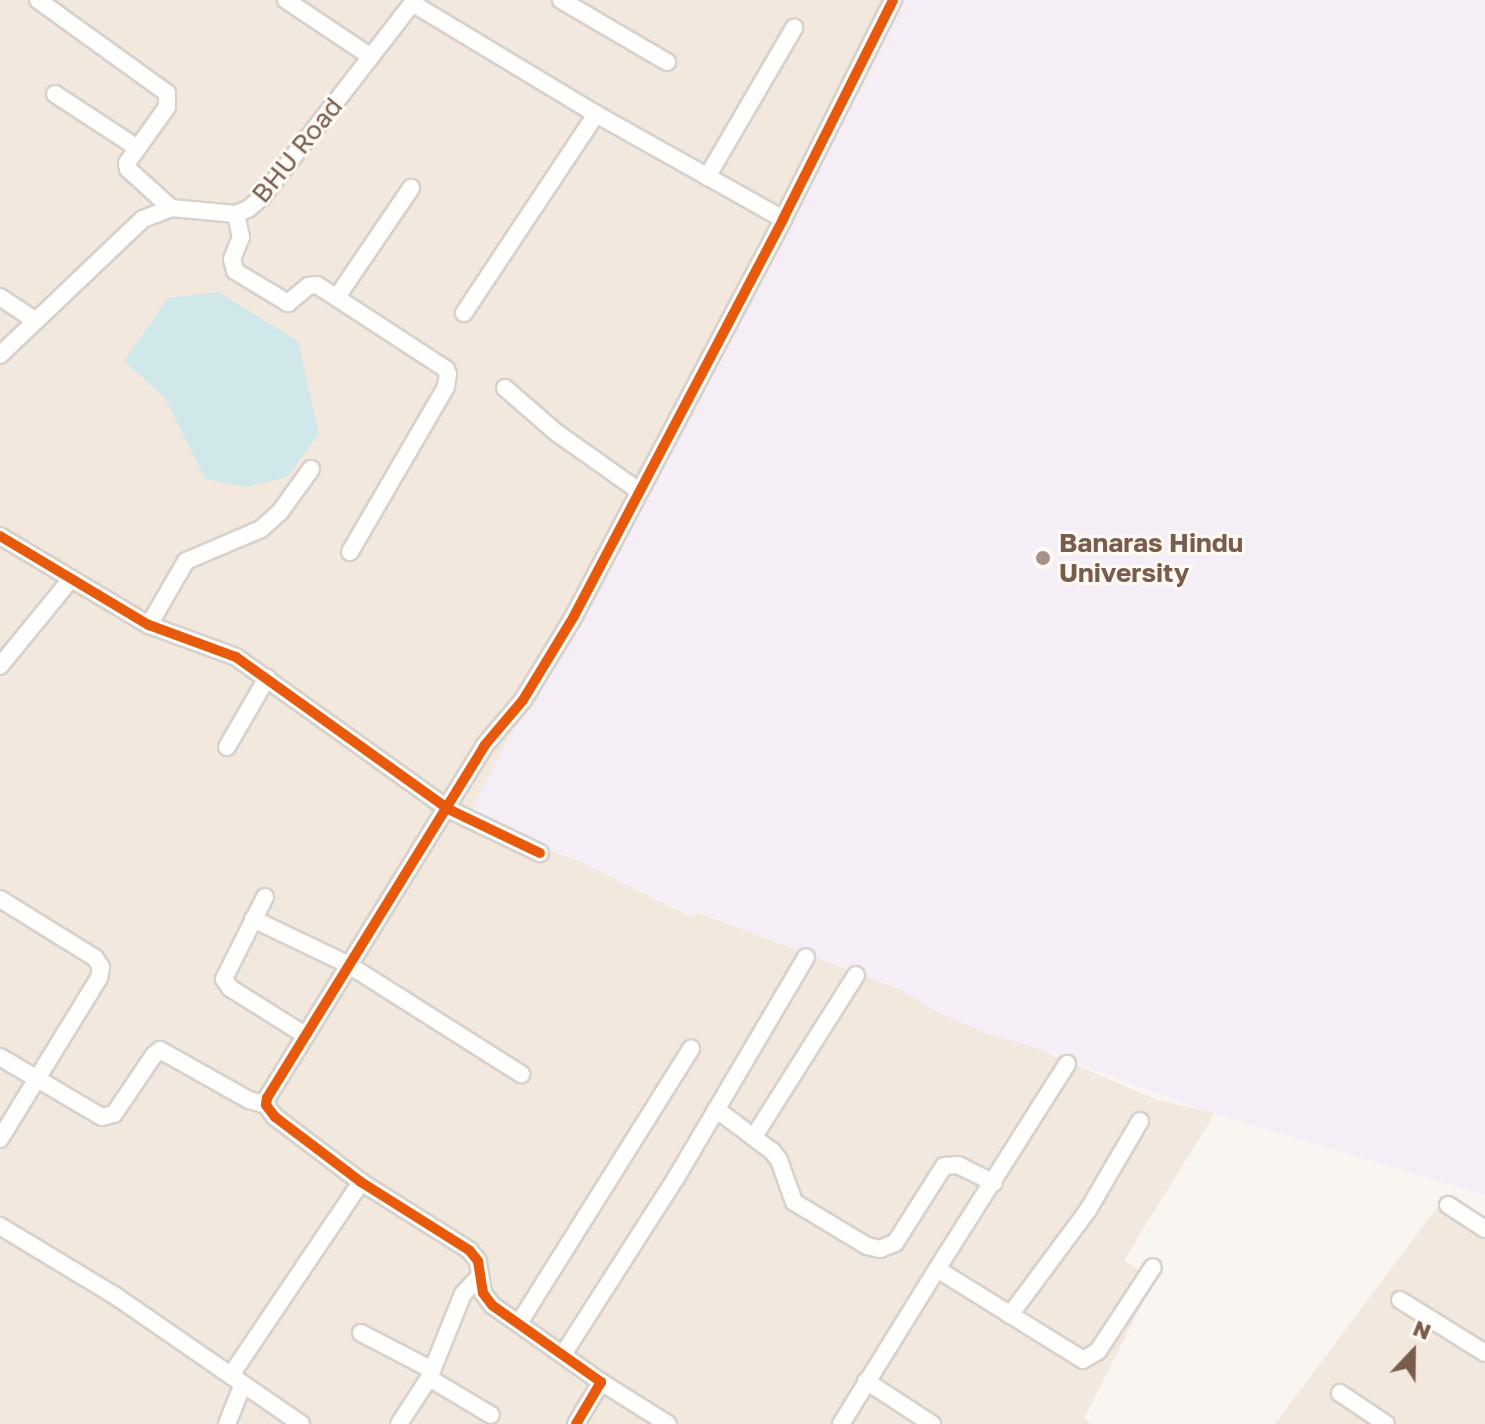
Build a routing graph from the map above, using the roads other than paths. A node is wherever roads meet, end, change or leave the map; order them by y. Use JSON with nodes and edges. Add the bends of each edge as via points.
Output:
{"nodes":[{"id":1,"x":38,"y":0,"type":"edge"},
{"id":2,"x":286,"y":0,"type":"edge"},
{"id":3,"x":561,"y":0,"type":"edge"},
{"id":4,"x":893,"y":0,"type":"edge"},
{"id":5,"x":414,"y":2,"type":"edge"},
{"id":6,"x":794,"y":28,"type":"dead end"},
{"id":7,"x":371,"y":57,"type":"junction"},
{"id":8,"x":667,"y":62,"type":"dead end"},
{"id":9,"x":55,"y":94,"type":"dead end"},
{"id":10,"x":596,"y":114,"type":"junction"},
{"id":11,"x":136,"y":147,"type":"junction"},
{"id":12,"x":707,"y":177,"type":"junction"},
{"id":13,"x":411,"y":188,"type":"dead end"},
{"id":14,"x":171,"y":208,"type":"junction"},
{"id":15,"x":236,"y":214,"type":"junction"},
{"id":16,"x":783,"y":219,"type":"junction"},
{"id":17,"x":0,"y":297,"type":"edge"},
{"id":18,"x":337,"y":297,"type":"junction"},
{"id":19,"x":464,"y":313,"type":"dead end"},
{"id":20,"x":36,"y":321,"type":"junction"},
{"id":21,"x":0,"y":355,"type":"edge"},
{"id":22,"x":505,"y":388,"type":"dead end"},
{"id":23,"x":311,"y":469,"type":"dead end"},
{"id":24,"x":639,"y":491,"type":"junction"},
{"id":25,"x":0,"y":536,"type":"edge"},
{"id":26,"x":350,"y":552,"type":"dead end"},
{"id":27,"x":71,"y":579,"type":"junction"},
{"id":28,"x":149,"y":625,"type":"junction"},
{"id":29,"x":0,"y":666,"type":"edge"},
{"id":30,"x":267,"y":678,"type":"junction"},
{"id":31,"x":227,"y":747,"type":"dead end"},
{"id":32,"x":448,"y":809,"type":"junction"},
{"id":33,"x":540,"y":853,"type":"dead end"},
{"id":34,"x":265,"y":897,"type":"dead end"},
{"id":35,"x":0,"y":899,"type":"edge"},
{"id":36,"x":253,"y":919,"type":"junction"},
{"id":37,"x":806,"y":957,"type":"dead end"},
{"id":38,"x":349,"y":965,"type":"junction"},
{"id":39,"x":856,"y":975,"type":"dead end"},
{"id":40,"x":305,"y":1035,"type":"junction"},
{"id":41,"x":691,"y":1049,"type":"dead end"},
{"id":42,"x":0,"y":1057,"type":"edge"},
{"id":43,"x":1067,"y":1064,"type":"dead end"},
{"id":44,"x":521,"y":1074,"type":"dead end"},
{"id":45,"x":36,"y":1078,"type":"junction"},
{"id":46,"x":266,"y":1105,"type":"junction"},
{"id":47,"x":716,"y":1109,"type":"junction"},
{"id":48,"x":1140,"y":1121,"type":"dead end"},
{"id":49,"x":755,"y":1135,"type":"junction"},
{"id":50,"x":0,"y":1139,"type":"edge"},
{"id":51,"x":361,"y":1182,"type":"junction"},
{"id":52,"x":994,"y":1183,"type":"junction"},
{"id":53,"x":1448,"y":1205,"type":"dead end"},
{"id":54,"x":0,"y":1226,"type":"edge"},
{"id":55,"x":1485,"y":1229,"type":"edge"},
{"id":56,"x":1153,"y":1267,"type":"dead end"},
{"id":57,"x":937,"y":1269,"type":"junction"},
{"id":58,"x":480,"y":1276,"type":"junction"},
{"id":59,"x":1400,"y":1300,"type":"dead end"},
{"id":60,"x":1010,"y":1315,"type":"junction"},
{"id":61,"x":519,"y":1323,"type":"junction"},
{"id":62,"x":361,"y":1333,"type":"dead end"},
{"id":63,"x":564,"y":1353,"type":"junction"},
{"id":64,"x":1485,"y":1353,"type":"edge"},
{"id":65,"x":430,"y":1374,"type":"junction"},
{"id":66,"x":237,"y":1379,"type":"junction"},
{"id":67,"x":866,"y":1381,"type":"junction"},
{"id":68,"x":601,"y":1382,"type":"junction"},
{"id":69,"x":1340,"y":1393,"type":"dead end"},
{"id":70,"x":491,"y":1415,"type":"dead end"},
{"id":71,"x":227,"y":1424,"type":"edge"},
{"id":72,"x":301,"y":1424,"type":"edge"},
{"id":73,"x":399,"y":1424,"type":"edge"},
{"id":74,"x":576,"y":1424,"type":"edge"},
{"id":75,"x":668,"y":1424,"type":"edge"},
{"id":76,"x":841,"y":1424,"type":"edge"},
{"id":77,"x":932,"y":1424,"type":"edge"},
{"id":78,"x":1386,"y":1424,"type":"edge"}],
"edges":[{"from":1,"to":11,"type":"street","via":[[167,93],[167,107]]},
{"from":2,"to":7,"type":"street"},
{"from":3,"to":8,"type":"street"},
{"from":4,"to":16,"type":"street"},
{"from":5,"to":7,"type":"street","name":"BHU Road"},
{"from":5,"to":10,"type":"street"},
{"from":6,"to":12,"type":"street"},
{"from":7,"to":15,"type":"street","name":"BHU Road","via":[[262,197]]},
{"from":9,"to":11,"type":"street"},
{"from":10,"to":12,"type":"street"},
{"from":10,"to":19,"type":"street"},
{"from":11,"to":14,"type":"street","via":[[128,169]]},
{"from":12,"to":16,"type":"street"},
{"from":13,"to":18,"type":"street"},
{"from":14,"to":15,"type":"street","name":"BHU Road"},
{"from":14,"to":20,"type":"street","via":[[143,219]]},
{"from":15,"to":18,"type":"street","via":[[241,237],[232,259],[235,271],[282,302],[295,299],[312,284]]},
{"from":16,"to":24,"type":"street"},
{"from":17,"to":20,"type":"street"},
{"from":18,"to":26,"type":"street","via":[[446,369],[449,380]]},
{"from":20,"to":21,"type":"street"},
{"from":22,"to":24,"type":"street"},
{"from":23,"to":28,"type":"street","via":[[261,529],[186,561]]},
{"from":24,"to":32,"type":"street","via":[[550,657],[484,746]]},
{"from":25,"to":27,"type":"street"},
{"from":27,"to":28,"type":"street"},
{"from":27,"to":29,"type":"street"},
{"from":28,"to":30,"type":"street","via":[[224,651]]},
{"from":30,"to":31,"type":"street"},
{"from":30,"to":32,"type":"street"},
{"from":32,"to":33,"type":"street"},
{"from":32,"to":38,"type":"street"},
{"from":34,"to":36,"type":"street"},
{"from":35,"to":45,"type":"street","via":[[95,958],[101,967]]},
{"from":36,"to":38,"type":"street"},
{"from":36,"to":40,"type":"street","via":[[224,979]]},
{"from":37,"to":47,"type":"street"},
{"from":38,"to":40,"type":"street"},
{"from":38,"to":44,"type":"street"},
{"from":39,"to":49,"type":"street"},
{"from":40,"to":46,"type":"street"},
{"from":41,"to":61,"type":"street"},
{"from":42,"to":45,"type":"street"},
{"from":43,"to":52,"type":"street"},
{"from":45,"to":46,"type":"street","via":[[107,1118],[160,1050]]},
{"from":45,"to":50,"type":"street"},
{"from":46,"to":51,"type":"street"},
{"from":47,"to":49,"type":"street"},
{"from":47,"to":63,"type":"street"},
{"from":48,"to":60,"type":"street","via":[[1088,1210]]},
{"from":49,"to":52,"type":"street","via":[[779,1160],[794,1202],[880,1249],[895,1243],[944,1166],[958,1165]]},
{"from":51,"to":58,"type":"street","via":[[469,1250],[478,1261]]},
{"from":51,"to":66,"type":"street"},
{"from":52,"to":57,"type":"street"},
{"from":53,"to":55,"type":"street"},
{"from":54,"to":66,"type":"street"},
{"from":56,"to":60,"type":"street","via":[[1091,1358],[1073,1355]]},
{"from":57,"to":60,"type":"street"},
{"from":57,"to":67,"type":"street"},
{"from":58,"to":61,"type":"street","via":[[487,1299]]},
{"from":58,"to":65,"type":"street","via":[[463,1294]]},
{"from":59,"to":64,"type":"street"},
{"from":61,"to":63,"type":"street"},
{"from":62,"to":65,"type":"street"},
{"from":63,"to":68,"type":"street"},
{"from":65,"to":70,"type":"street"},
{"from":65,"to":73,"type":"street"},
{"from":66,"to":71,"type":"street"},
{"from":66,"to":72,"type":"street"},
{"from":67,"to":76,"type":"street"},
{"from":67,"to":77,"type":"street"},
{"from":68,"to":74,"type":"street"},
{"from":68,"to":75,"type":"street"},
{"from":69,"to":78,"type":"street"}]}
